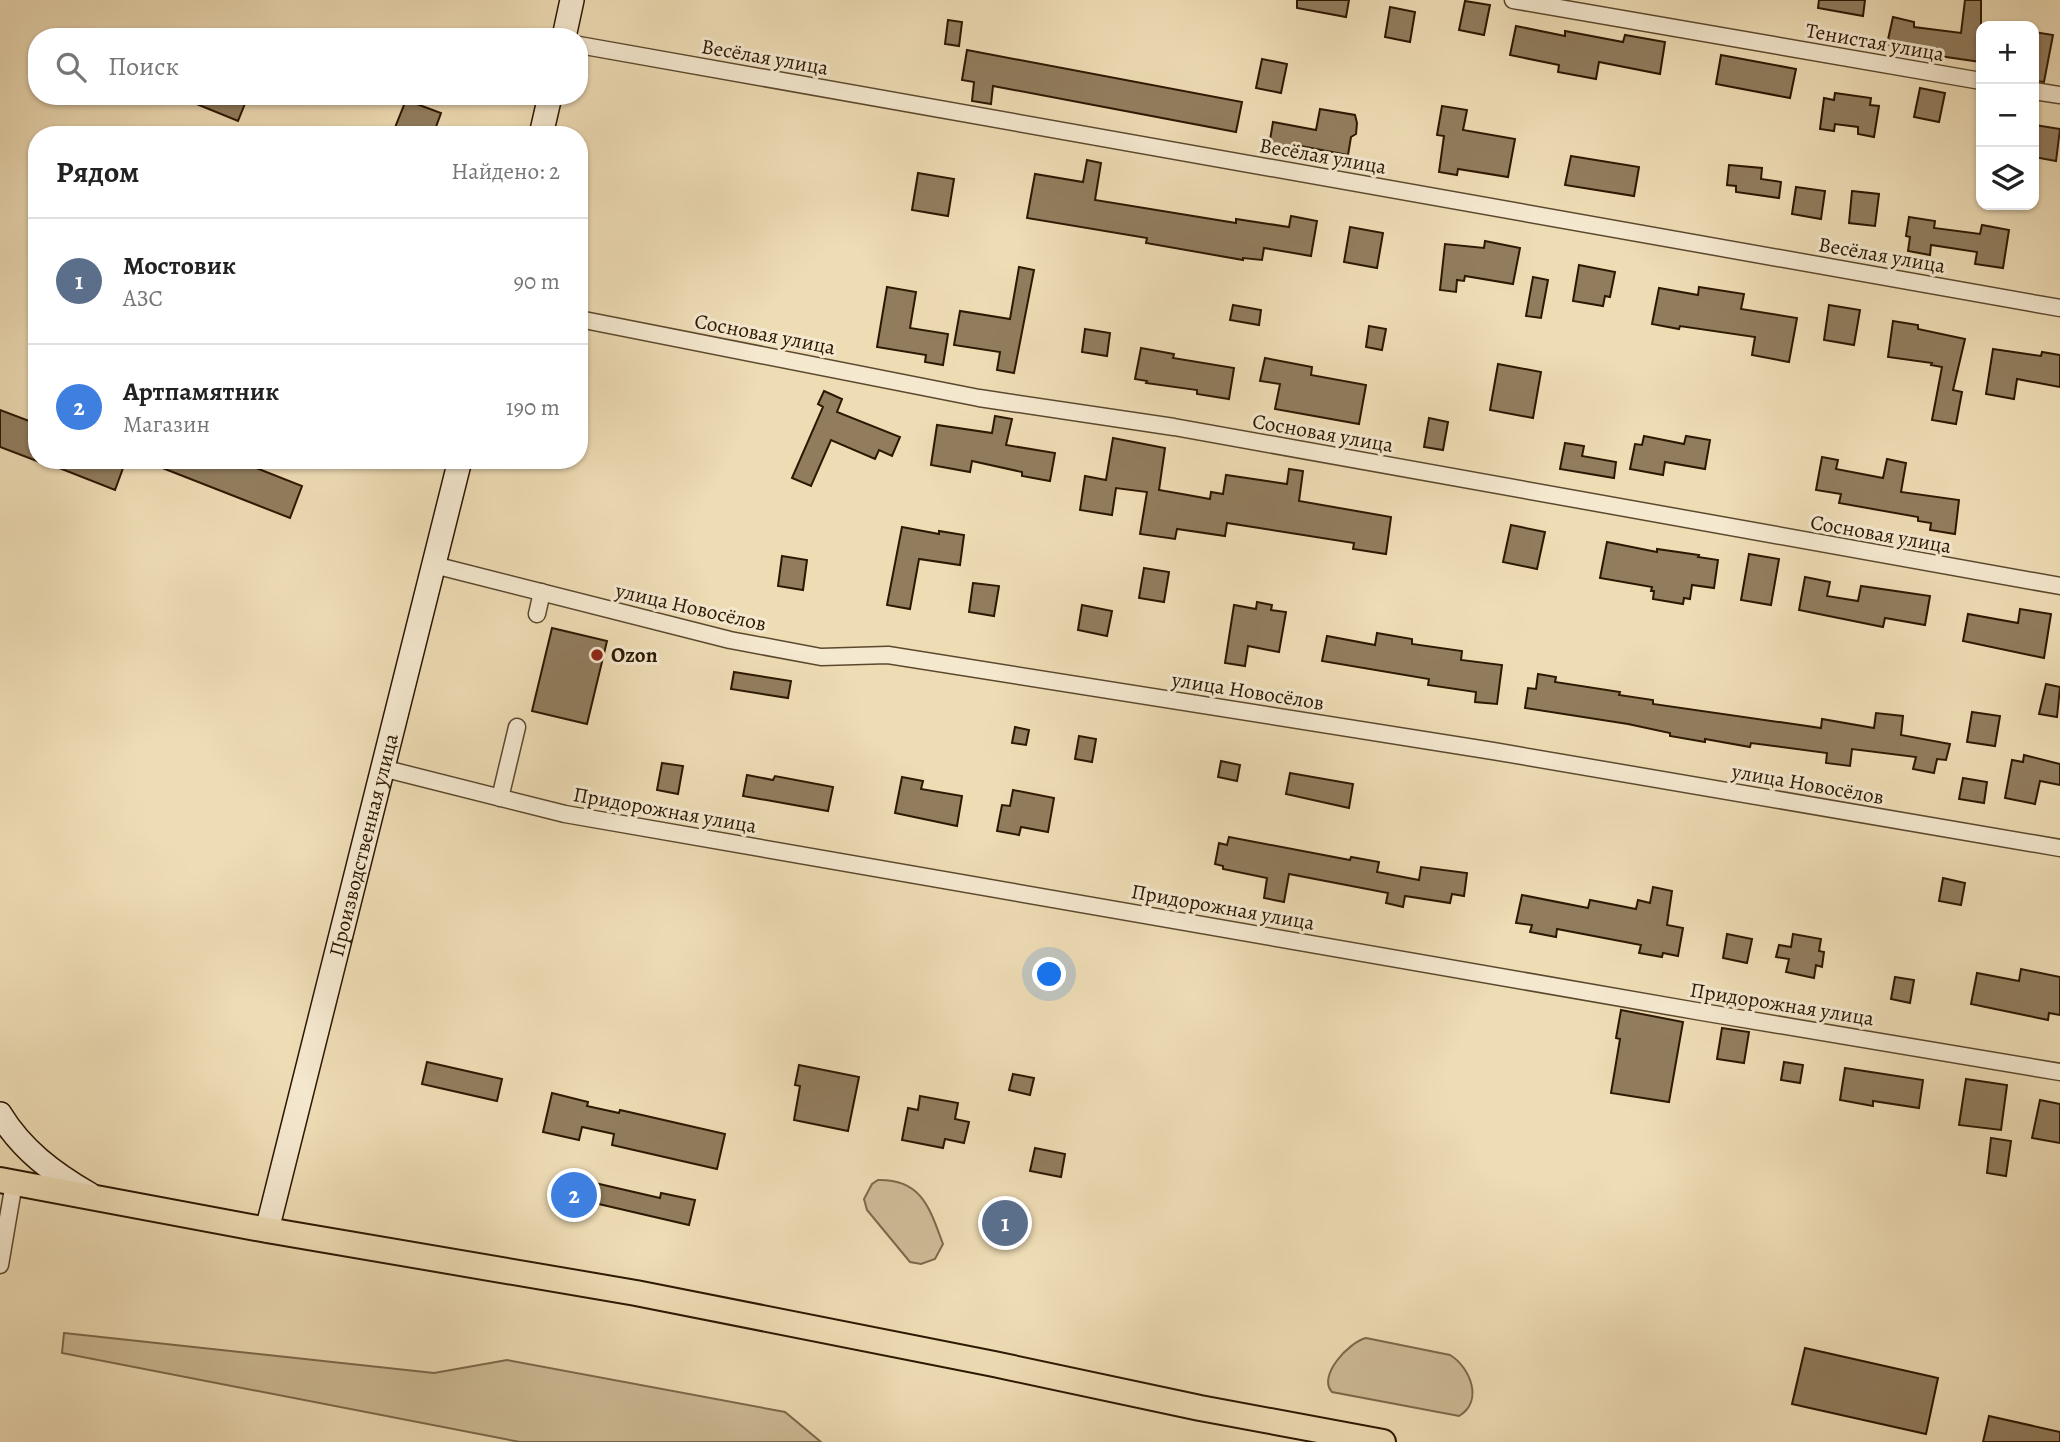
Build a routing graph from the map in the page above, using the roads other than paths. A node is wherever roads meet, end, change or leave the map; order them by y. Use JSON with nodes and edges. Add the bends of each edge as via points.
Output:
{"nodes":[{"id":1,"x":572,"y":0,"type":"edge"},
{"id":2,"x":1513,"y":0,"type":"edge"},
{"id":3,"x":567,"y":28,"type":"edge"},
{"id":4,"x":588,"y":47,"type":"edge"},
{"id":5,"x":1976,"y":80,"type":"edge"},
{"id":6,"x":2039,"y":91,"type":"edge"},
{"id":7,"x":2060,"y":95,"type":"edge"},
{"id":8,"x":548,"y":105,"type":"edge"},
{"id":9,"x":543,"y":126,"type":"edge"},
{"id":10,"x":2060,"y":308,"type":"edge"},
{"id":11,"x":588,"y":321,"type":"edge"},
{"id":12,"x":458,"y":469,"type":"edge"},
{"id":13,"x":434,"y":565,"type":"junction"},
{"id":14,"x":2060,"y":586,"type":"edge"},
{"id":15,"x":542,"y":592,"type":"junction"},
{"id":16,"x":537,"y":614,"type":"dead end"},
{"id":17,"x":517,"y":727,"type":"dead end"},
{"id":18,"x":382,"y":768,"type":"junction"},
{"id":19,"x":500,"y":798,"type":"junction"},
{"id":20,"x":2060,"y":848,"type":"edge"},
{"id":21,"x":2060,"y":1072,"type":"edge"},
{"id":22,"x":0,"y":1114,"type":"edge"},
{"id":23,"x":7,"y":1181,"type":"edge"},
{"id":24,"x":98,"y":1199,"type":"junction"},
{"id":25,"x":267,"y":1230,"type":"junction"},
{"id":26,"x":0,"y":1265,"type":"edge"},
{"id":27,"x":1384,"y":1442,"type":"edge"}],
"edges":[{"from":1,"to":3,"type":"street"},
{"from":2,"to":5,"type":"street","name":"Тенистая улица"},
{"from":4,"to":10,"type":"street","name":"Весёлая улица"},
{"from":6,"to":7,"type":"street"},
{"from":8,"to":9,"type":"street"},
{"from":11,"to":14,"type":"street","name":"Сосновая улица","via":[[979,398],[1174,427]]},
{"from":12,"to":13,"type":"street","name":"Производственная улица"},
{"from":13,"to":15,"type":"street","name":"улица Новосёлов"},
{"from":13,"to":18,"type":"street","name":"Производственная улица"},
{"from":15,"to":16,"type":"street"},
{"from":15,"to":20,"type":"street","name":"улица Новосёлов","via":[[730,640],[821,657],[888,655],[1493,751]]},
{"from":17,"to":19,"type":"street"},
{"from":18,"to":19,"type":"street","name":"Придорожная улица"},
{"from":18,"to":25,"type":"street","name":"Производственная улица"},
{"from":19,"to":21,"type":"street","name":"Придорожная улица","via":[[579,816]]},
{"from":22,"to":24,"type":"street","via":[[56,1175]]},
{"from":23,"to":24,"type":"main road"},
{"from":23,"to":26,"type":"street"},
{"from":24,"to":25,"type":"main road"},
{"from":25,"to":27,"type":"main road","via":[[636,1293]]}]}
